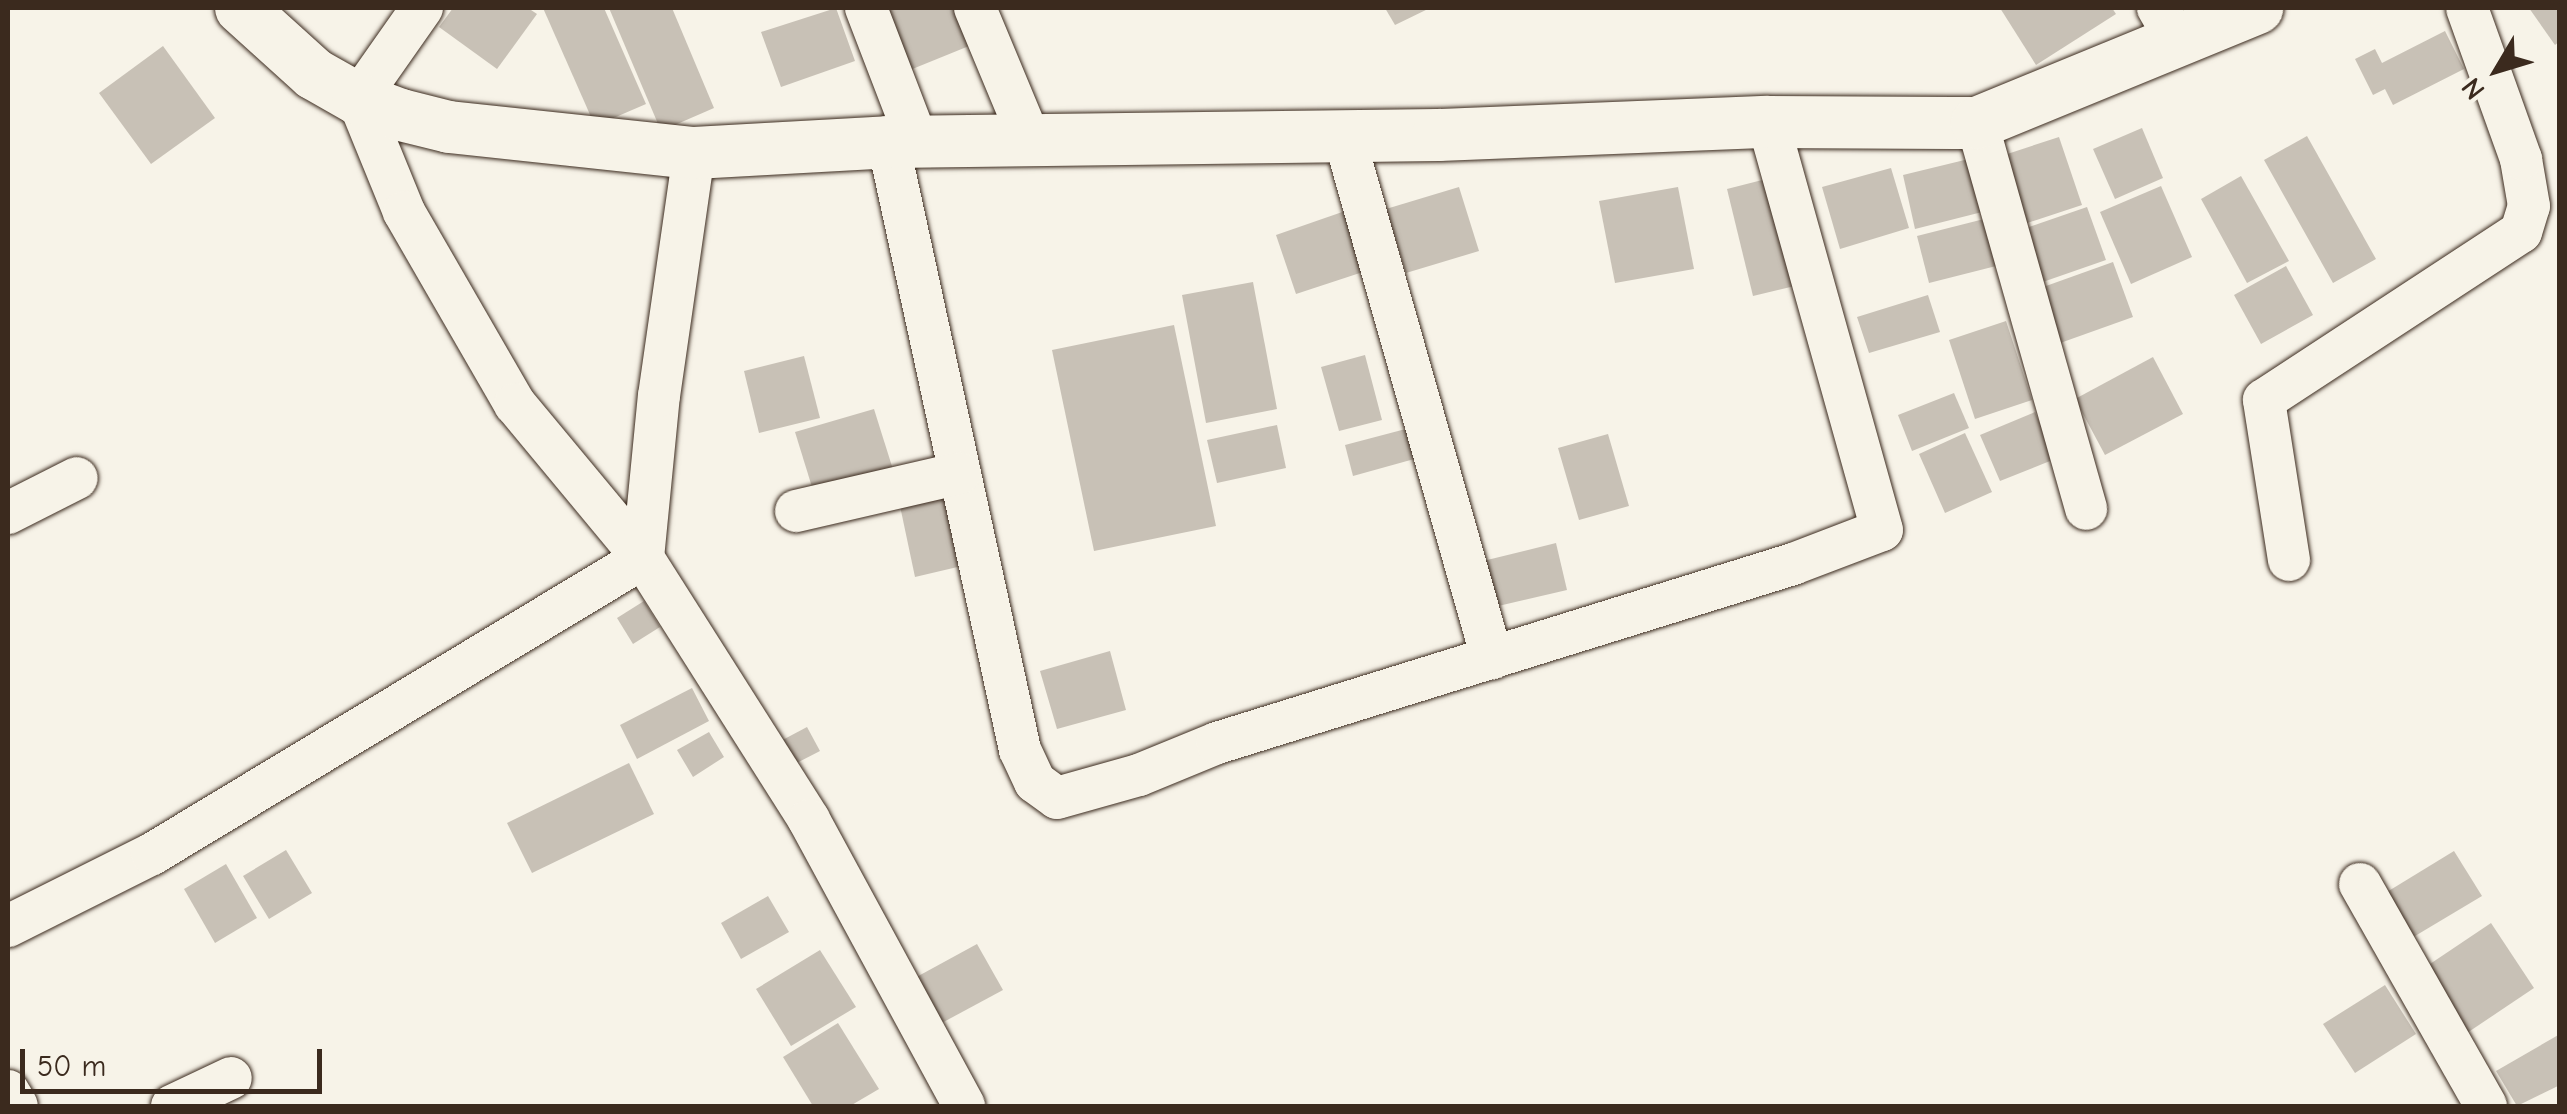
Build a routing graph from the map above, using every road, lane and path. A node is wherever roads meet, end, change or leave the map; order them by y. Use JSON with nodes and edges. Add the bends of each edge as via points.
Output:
{"nodes":[{"id":1,"x":242,"y":8,"type":"edge"},
{"id":2,"x":422,"y":8,"type":"edge"},
{"id":3,"x":866,"y":8,"type":"edge"},
{"id":4,"x":975,"y":8,"type":"edge"},
{"id":5,"x":2256,"y":8,"type":"edge"},
{"id":6,"x":2467,"y":8,"type":"edge"},
{"id":7,"x":2167,"y":23,"type":"edge"},
{"id":8,"x":358,"y":99,"type":"junction"},
{"id":9,"x":1768,"y":122,"type":"junction"},
{"id":10,"x":1977,"y":123,"type":"junction"},
{"id":11,"x":1344,"y":136,"type":"junction"},
{"id":12,"x":1030,"y":140,"type":"junction"},
{"id":13,"x":902,"y":141,"type":"junction"},
{"id":14,"x":694,"y":153,"type":"junction"},
{"id":15,"x":960,"y":472,"type":"junction"},
{"id":16,"x":77,"y":478,"type":"dead end"},
{"id":17,"x":2086,"y":508,"type":"dead end"},
{"id":18,"x":796,"y":510,"type":"dead end"},
{"id":19,"x":8,"y":513,"type":"edge"},
{"id":20,"x":643,"y":558,"type":"junction"},
{"id":21,"x":2290,"y":560,"type":"dead end"},
{"id":22,"x":1492,"y":658,"type":"junction"},
{"id":23,"x":2360,"y":884,"type":"dead end"},
{"id":24,"x":8,"y":926,"type":"edge"},
{"id":25,"x":230,"y":1078,"type":"dead end"},
{"id":26,"x":8,"y":1090,"type":"edge"},
{"id":27,"x":16,"y":1106,"type":"edge"},
{"id":28,"x":172,"y":1106,"type":"edge"},
{"id":29,"x":964,"y":1106,"type":"edge"},
{"id":30,"x":2486,"y":1106,"type":"edge"}],
"edges":[{"from":1,"to":8,"type":"street","via":[[314,74]]},
{"from":2,"to":8,"type":"street"},
{"from":3,"to":13,"type":"street"},
{"from":4,"to":12,"type":"street"},
{"from":5,"to":7,"type":"street"},
{"from":6,"to":21,"type":"street","via":[[2521,160],[2530,206],[2521,232],[2264,400]]},
{"from":7,"to":10,"type":"street"},
{"from":8,"to":14,"type":"street","via":[[449,127]]},
{"from":8,"to":20,"type":"street","via":[[404,212],[514,404]]},
{"from":9,"to":10,"type":"street"},
{"from":9,"to":11,"type":"street"},
{"from":9,"to":22,"type":"street","via":[[1882,530]]},
{"from":10,"to":17,"type":"street"},
{"from":11,"to":12,"type":"street"},
{"from":11,"to":22,"type":"street"},
{"from":12,"to":13,"type":"street"},
{"from":13,"to":14,"type":"street"},
{"from":13,"to":15,"type":"street"},
{"from":14,"to":20,"type":"street","via":[[658,396]]},
{"from":15,"to":18,"type":"street"},
{"from":15,"to":22,"type":"street","via":[[1020,750],[1035,782],[1058,798]]},
{"from":16,"to":19,"type":"street"},
{"from":20,"to":24,"type":"street","via":[[152,854]]},
{"from":20,"to":29,"type":"street","via":[[809,820]]},
{"from":23,"to":30,"type":"street"},
{"from":25,"to":28,"type":"street"},
{"from":26,"to":27,"type":"street"}]}
